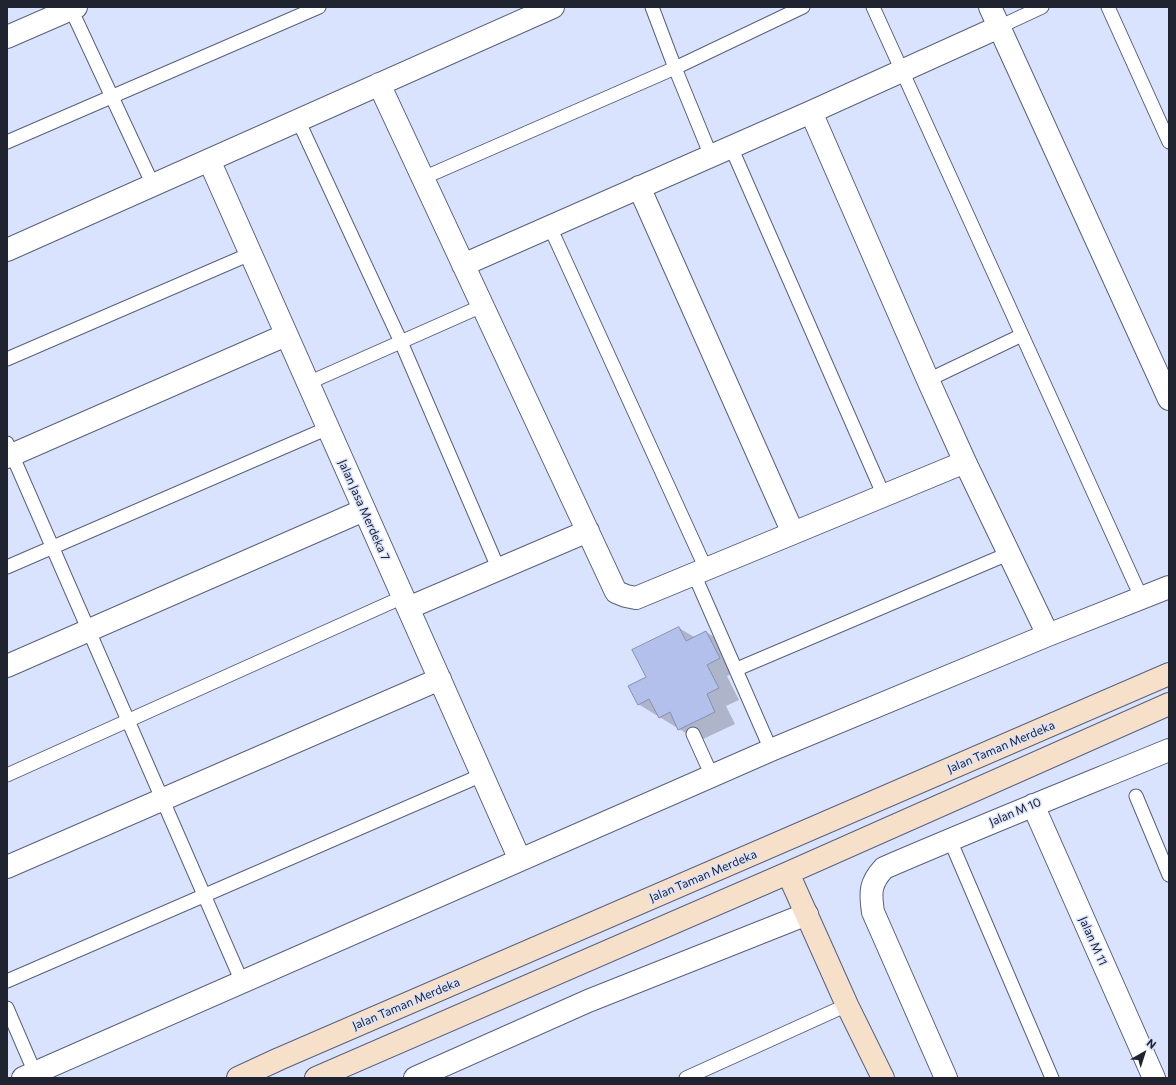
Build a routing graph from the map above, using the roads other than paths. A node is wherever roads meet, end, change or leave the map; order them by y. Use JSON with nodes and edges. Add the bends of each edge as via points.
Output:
{"nodes":[{"id":1,"x":319,"y":7,"type":"edge"},
{"id":2,"x":553,"y":7,"type":"edge"},
{"id":3,"x":652,"y":7,"type":"edge"},
{"id":4,"x":803,"y":7,"type":"edge"},
{"id":5,"x":873,"y":7,"type":"edge"},
{"id":6,"x":990,"y":7,"type":"edge"},
{"id":7,"x":1042,"y":7,"type":"edge"},
{"id":8,"x":1108,"y":7,"type":"edge"},
{"id":9,"x":74,"y":8,"type":"edge"},
{"id":10,"x":999,"y":27,"type":"junction"},
{"id":11,"x":7,"y":37,"type":"edge"},
{"id":12,"x":675,"y":68,"type":"junction"},
{"id":13,"x":902,"y":71,"type":"junction"},
{"id":14,"x":379,"y":84,"type":"junction"},
{"id":15,"x":112,"y":97,"type":"junction"},
{"id":16,"x":811,"y":112,"type":"junction"},
{"id":17,"x":298,"y":120,"type":"junction"},
{"id":18,"x":7,"y":142,"type":"edge"},
{"id":19,"x":1169,"y":142,"type":"edge"},
{"id":20,"x":731,"y":147,"type":"junction"},
{"id":21,"x":711,"y":156,"type":"junction"},
{"id":22,"x":209,"y":160,"type":"junction"},
{"id":23,"x":423,"y":178,"type":"junction"},
{"id":24,"x":153,"y":185,"type":"junction"},
{"id":25,"x":639,"y":187,"type":"junction"},
{"id":26,"x":550,"y":227,"type":"junction"},
{"id":27,"x":7,"y":250,"type":"edge"},
{"id":28,"x":250,"y":254,"type":"junction"},
{"id":29,"x":463,"y":265,"type":"junction"},
{"id":30,"x":482,"y":306,"type":"junction"},
{"id":31,"x":286,"y":335,"type":"junction"},
{"id":32,"x":1022,"y":335,"type":"junction"},
{"id":33,"x":400,"y":342,"type":"junction"},
{"id":34,"x":7,"y":359,"type":"edge"},
{"id":35,"x":1163,"y":371,"type":"edge"},
{"id":36,"x":928,"y":380,"type":"junction"},
{"id":37,"x":308,"y":383,"type":"junction"},
{"id":38,"x":1169,"y":399,"type":"edge"},
{"id":39,"x":328,"y":428,"type":"junction"},
{"id":40,"x":9,"y":452,"type":"edge"},
{"id":41,"x":965,"y":462,"type":"junction"},
{"id":42,"x":884,"y":496,"type":"junction"},
{"id":43,"x":364,"y":510,"type":"junction"},
{"id":44,"x":588,"y":531,"type":"junction"},
{"id":45,"x":793,"y":533,"type":"junction"},
{"id":46,"x":52,"y":548,"type":"junction"},
{"id":47,"x":1010,"y":553,"type":"junction"},
{"id":48,"x":7,"y":567,"type":"edge"},
{"id":49,"x":499,"y":570,"type":"junction"},
{"id":50,"x":700,"y":571,"type":"junction"},
{"id":51,"x":1169,"y":587,"type":"edge"},
{"id":52,"x":1141,"y":597,"type":"junction"},
{"id":53,"x":406,"y":603,"type":"junction"},
{"id":54,"x":89,"y":631,"type":"junction"},
{"id":55,"x":1048,"y":635,"type":"junction"},
{"id":56,"x":7,"y":666,"type":"edge"},
{"id":57,"x":737,"y":669,"type":"junction"},
{"id":58,"x":1169,"y":674,"type":"edge"},
{"id":59,"x":440,"y":679,"type":"junction"},
{"id":60,"x":1169,"y":704,"type":"edge"},
{"id":61,"x":128,"y":721,"type":"junction"},
{"id":62,"x":693,"y":734,"type":"dead end"},
{"id":63,"x":771,"y":750,"type":"junction"},
{"id":64,"x":1169,"y":750,"type":"edge"},
{"id":65,"x":7,"y":775,"type":"edge"},
{"id":66,"x":482,"y":775,"type":"junction"},
{"id":67,"x":712,"y":776,"type":"junction"},
{"id":68,"x":1136,"y":796,"type":"dead end"},
{"id":69,"x":162,"y":800,"type":"junction"},
{"id":70,"x":1033,"y":805,"type":"junction"},
{"id":71,"x":950,"y":840,"type":"junction"},
{"id":72,"x":520,"y":860,"type":"junction"},
{"id":73,"x":7,"y":867,"type":"edge"},
{"id":74,"x":788,"y":874,"type":"junction"},
{"id":75,"x":1169,"y":875,"type":"edge"},
{"id":76,"x":205,"y":896,"type":"junction"},
{"id":77,"x":807,"y":914,"type":"junction"},
{"id":78,"x":7,"y":981,"type":"edge"},
{"id":79,"x":242,"y":982,"type":"junction"},
{"id":80,"x":847,"y":1005,"type":"junction"},
{"id":81,"x":7,"y":1008,"type":"edge"},
{"id":82,"x":447,"y":1072,"type":"edge"},
{"id":83,"x":29,"y":1075,"type":"edge"},
{"id":84,"x":238,"y":1078,"type":"edge"},
{"id":85,"x":316,"y":1078,"type":"edge"},
{"id":86,"x":415,"y":1078,"type":"edge"},
{"id":87,"x":686,"y":1078,"type":"edge"},
{"id":88,"x":883,"y":1078,"type":"edge"},
{"id":89,"x":946,"y":1078,"type":"edge"},
{"id":90,"x":1052,"y":1078,"type":"edge"},
{"id":91,"x":1154,"y":1078,"type":"edge"}],
"edges":[{"from":1,"to":15,"type":"lane"},
{"from":2,"to":14,"type":"street"},
{"from":3,"to":12,"type":"lane"},
{"from":4,"to":12,"type":"lane"},
{"from":5,"to":13,"type":"lane"},
{"from":6,"to":10,"type":"street"},
{"from":7,"to":10,"type":"lane"},
{"from":8,"to":19,"type":"lane"},
{"from":9,"to":11,"type":"street"},
{"from":9,"to":15,"type":"lane"},
{"from":10,"to":13,"type":"street"},
{"from":10,"to":35,"type":"street"},
{"from":12,"to":21,"type":"lane"},
{"from":12,"to":23,"type":"lane"},
{"from":13,"to":16,"type":"street"},
{"from":13,"to":32,"type":"lane"},
{"from":14,"to":17,"type":"street"},
{"from":14,"to":23,"type":"street"},
{"from":15,"to":18,"type":"lane"},
{"from":15,"to":24,"type":"lane"},
{"from":16,"to":20,"type":"street"},
{"from":16,"to":36,"type":"street"},
{"from":17,"to":22,"type":"street"},
{"from":17,"to":33,"type":"lane"},
{"from":20,"to":21,"type":"street"},
{"from":20,"to":42,"type":"lane"},
{"from":21,"to":25,"type":"street"},
{"from":22,"to":24,"type":"street"},
{"from":22,"to":28,"type":"street","name":"Jalan Jasa Merdeka 7"},
{"from":23,"to":29,"type":"street"},
{"from":24,"to":27,"type":"street"},
{"from":25,"to":26,"type":"street"},
{"from":25,"to":45,"type":"street"},
{"from":26,"to":29,"type":"street"},
{"from":26,"to":50,"type":"lane"},
{"from":28,"to":31,"type":"street","name":"Jalan Jasa Merdeka 7"},
{"from":28,"to":34,"type":"lane"},
{"from":29,"to":30,"type":"street"},
{"from":30,"to":33,"type":"lane"},
{"from":30,"to":44,"type":"street"},
{"from":31,"to":37,"type":"street","name":"Jalan Jasa Merdeka 7"},
{"from":31,"to":40,"type":"street"},
{"from":32,"to":36,"type":"lane"},
{"from":32,"to":52,"type":"lane"},
{"from":33,"to":37,"type":"lane"},
{"from":33,"to":49,"type":"lane"},
{"from":35,"to":38,"type":"street"},
{"from":36,"to":41,"type":"street"},
{"from":37,"to":39,"type":"street","name":"Jalan Jasa Merdeka 7"},
{"from":39,"to":43,"type":"street","name":"Jalan Jasa Merdeka 7"},
{"from":39,"to":46,"type":"lane"},
{"from":40,"to":46,"type":"lane"},
{"from":41,"to":42,"type":"street"},
{"from":41,"to":47,"type":"street"},
{"from":42,"to":45,"type":"street"},
{"from":43,"to":53,"type":"street","name":"Jalan Jasa Merdeka 7"},
{"from":43,"to":54,"type":"street"},
{"from":44,"to":49,"type":"street"},
{"from":44,"to":50,"type":"street","via":[[616,592],[626,596],[636,598]]},
{"from":45,"to":50,"type":"street"},
{"from":46,"to":48,"type":"lane"},
{"from":46,"to":54,"type":"lane"},
{"from":47,"to":55,"type":"street"},
{"from":47,"to":57,"type":"lane"},
{"from":49,"to":53,"type":"street"},
{"from":50,"to":57,"type":"lane"},
{"from":51,"to":52,"type":"street"},
{"from":52,"to":55,"type":"street"},
{"from":53,"to":59,"type":"street","name":"Jalan Jasa Merdeka 7"},
{"from":53,"to":61,"type":"lane"},
{"from":54,"to":56,"type":"street"},
{"from":54,"to":61,"type":"lane"},
{"from":55,"to":63,"type":"street"},
{"from":57,"to":63,"type":"lane"},
{"from":58,"to":84,"type":"main road","name":"Jalan Taman Merdeka"},
{"from":59,"to":66,"type":"street","name":"Jalan Jasa Merdeka 7"},
{"from":59,"to":69,"type":"street"},
{"from":60,"to":74,"type":"main road"},
{"from":61,"to":65,"type":"lane"},
{"from":61,"to":69,"type":"lane"},
{"from":62,"to":67,"type":"lane"},
{"from":63,"to":67,"type":"street"},
{"from":64,"to":70,"type":"street","name":"Jalan M 10"},
{"from":66,"to":72,"type":"street","name":"Jalan Jasa Merdeka 7"},
{"from":66,"to":76,"type":"lane"},
{"from":67,"to":72,"type":"street"},
{"from":68,"to":75,"type":"lane"},
{"from":69,"to":73,"type":"street"},
{"from":69,"to":76,"type":"lane"},
{"from":70,"to":71,"type":"street","name":"Jalan M 10"},
{"from":70,"to":91,"type":"street","name":"Jalan M 11"},
{"from":71,"to":89,"type":"street","name":"Jalan M 10","via":[[884,868],[876,876],[871,898],[874,912]]},
{"from":71,"to":90,"type":"lane"},
{"from":72,"to":79,"type":"street"},
{"from":74,"to":77,"type":"main road"},
{"from":74,"to":85,"type":"main road"},
{"from":76,"to":78,"type":"lane"},
{"from":76,"to":79,"type":"lane"},
{"from":77,"to":80,"type":"main road"},
{"from":77,"to":82,"type":"street","via":[[588,1001]]},
{"from":79,"to":83,"type":"street"},
{"from":80,"to":87,"type":"lane"},
{"from":80,"to":88,"type":"main road"},
{"from":81,"to":83,"type":"lane"},
{"from":82,"to":86,"type":"street"}]}
